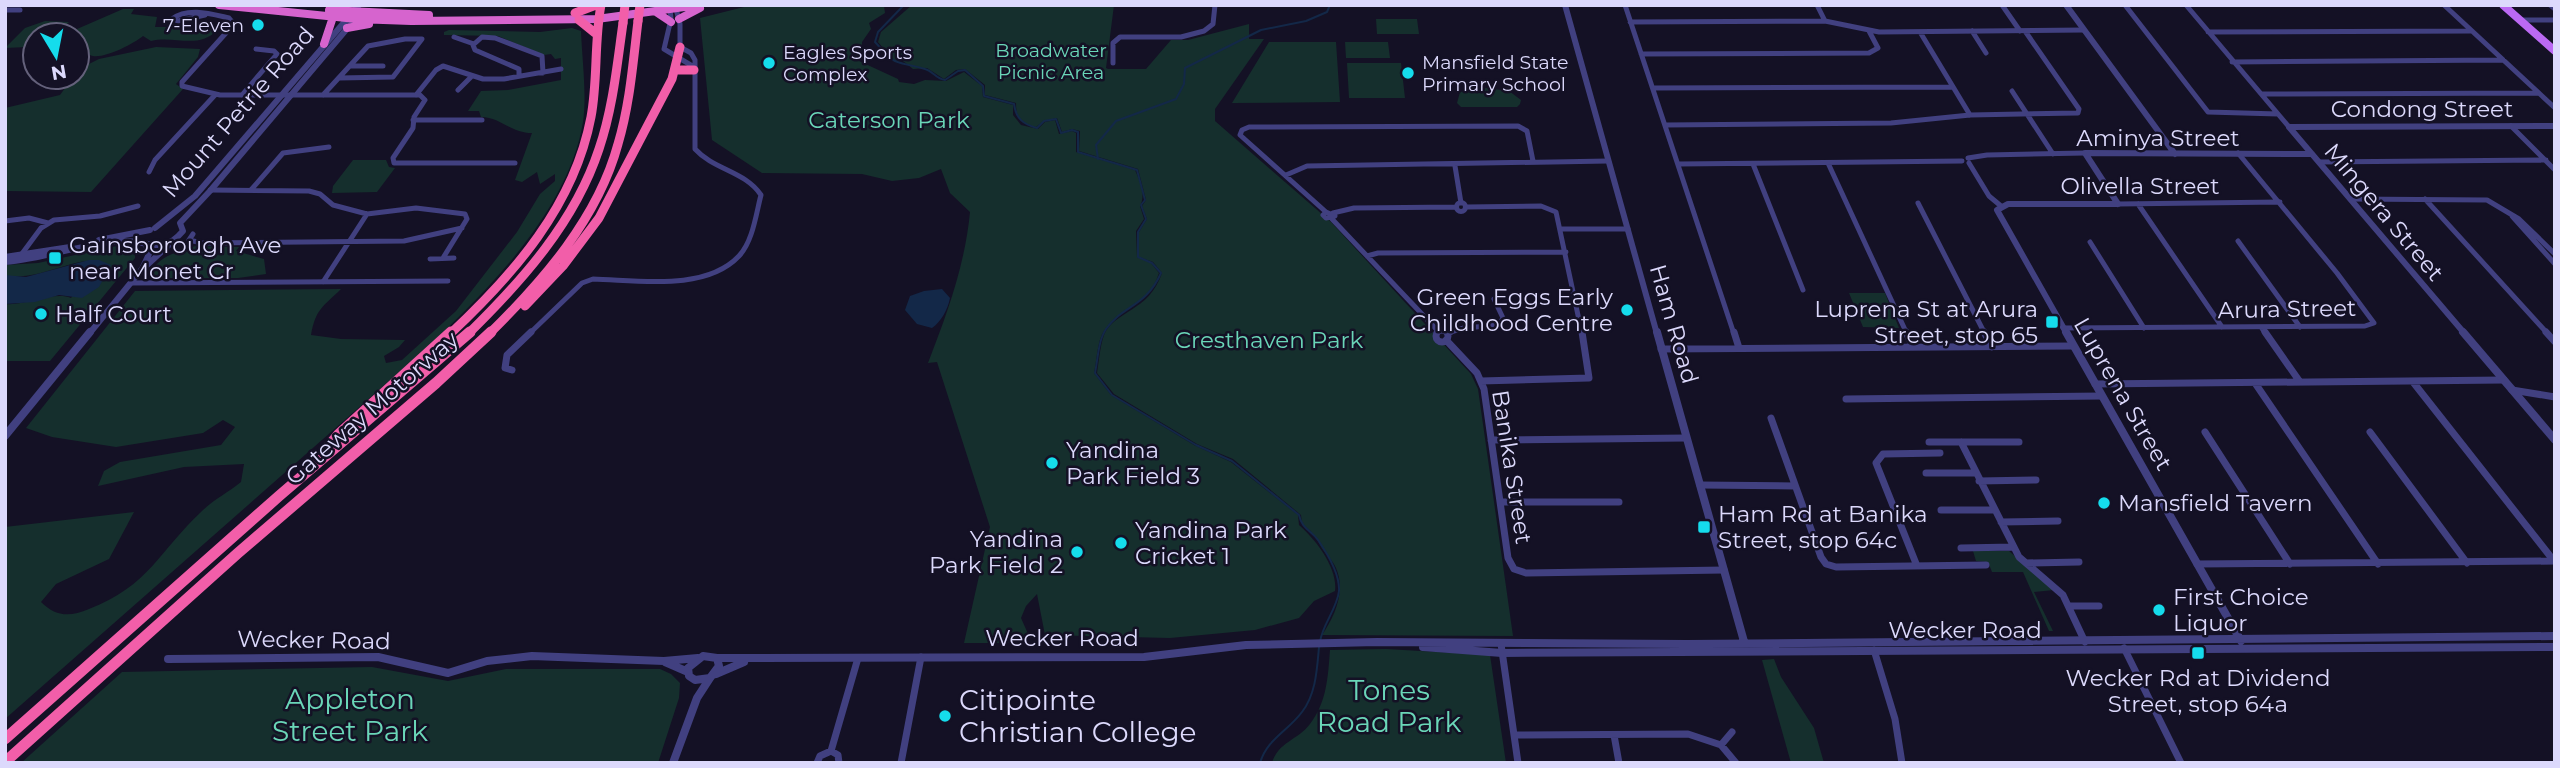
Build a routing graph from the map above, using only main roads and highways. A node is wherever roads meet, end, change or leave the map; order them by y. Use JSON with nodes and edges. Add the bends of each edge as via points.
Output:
{"nodes":[{"id":1,"x":219,"y":5,"type":"edge"},
{"id":2,"x":279,"y":5,"type":"edge"},
{"id":3,"x":341,"y":5,"type":"edge"},
{"id":4,"x":625,"y":5,"type":"edge"},
{"id":5,"x":640,"y":5,"type":"edge"},
{"id":6,"x":701,"y":5,"type":"edge"},
{"id":7,"x":2503,"y":5,"type":"edge"},
{"id":8,"x":673,"y":7,"type":"edge"},
{"id":9,"x":322,"y":9,"type":"junction"},
{"id":10,"x":658,"y":9,"type":"edge"},
{"id":11,"x":598,"y":11,"type":"edge"},
{"id":12,"x":355,"y":13,"type":"edge"},
{"id":13,"x":378,"y":13,"type":"edge"},
{"id":14,"x":333,"y":17,"type":"junction"},
{"id":15,"x":577,"y":17,"type":"junction"},
{"id":16,"x":347,"y":28,"type":"road end"},
{"id":17,"x":595,"y":33,"type":"junction"},
{"id":18,"x":324,"y":44,"type":"road end"},
{"id":19,"x":680,"y":47,"type":"road end"},
{"id":20,"x":2555,"y":51,"type":"edge"},
{"id":21,"x":694,"y":69,"type":"road end"},
{"id":22,"x":676,"y":70,"type":"junction"},
{"id":23,"x":454,"y":365,"type":"junction"},
{"id":24,"x":317,"y":463,"type":"junction"},
{"id":25,"x":5,"y":739,"type":"edge"},
{"id":26,"x":5,"y":762,"type":"edge"}],
"edges":[{"from":1,"to":14,"type":"highway"},
{"from":2,"to":9,"type":"highway"},
{"from":3,"to":9,"type":"highway"},
{"from":4,"to":24,"type":"highway","name":"Gateway Motorway","bridge":true,"via":[[606,129],[585,185],[555,234],[467,335]]},
{"from":5,"to":23,"type":"highway","name":"Gateway Motorway","bridge":true,"via":[[624,126],[598,195],[540,280]]},
{"from":6,"to":8,"type":"highway"},
{"from":6,"to":10,"type":"highway","via":[[675,21]]},
{"from":7,"to":20,"type":"main road"},
{"from":8,"to":10,"type":"highway"},
{"from":9,"to":12,"type":"highway"},
{"from":10,"to":11,"type":"highway"},
{"from":11,"to":15,"type":"highway"},
{"from":11,"to":15,"type":"highway"},
{"from":11,"to":17,"type":"highway"},
{"from":12,"to":13,"type":"highway"},
{"from":12,"to":14,"type":"highway"},
{"from":13,"to":15,"type":"highway"},
{"from":13,"to":16,"type":"highway"},
{"from":14,"to":18,"type":"highway"},
{"from":15,"to":17,"type":"highway"},
{"from":17,"to":24,"type":"highway","via":[[593,99],[586,139],[549,219],[484,300],[327,446]]},
{"from":19,"to":22,"type":"highway"},
{"from":21,"to":22,"type":"highway"},
{"from":22,"to":23,"type":"highway","via":[[607,205],[575,251],[509,323],[474,355]]},
{"from":23,"to":26,"type":"highway","name":"Gateway Motorway"},
{"from":24,"to":25,"type":"highway","name":"Gateway Motorway"}]}
